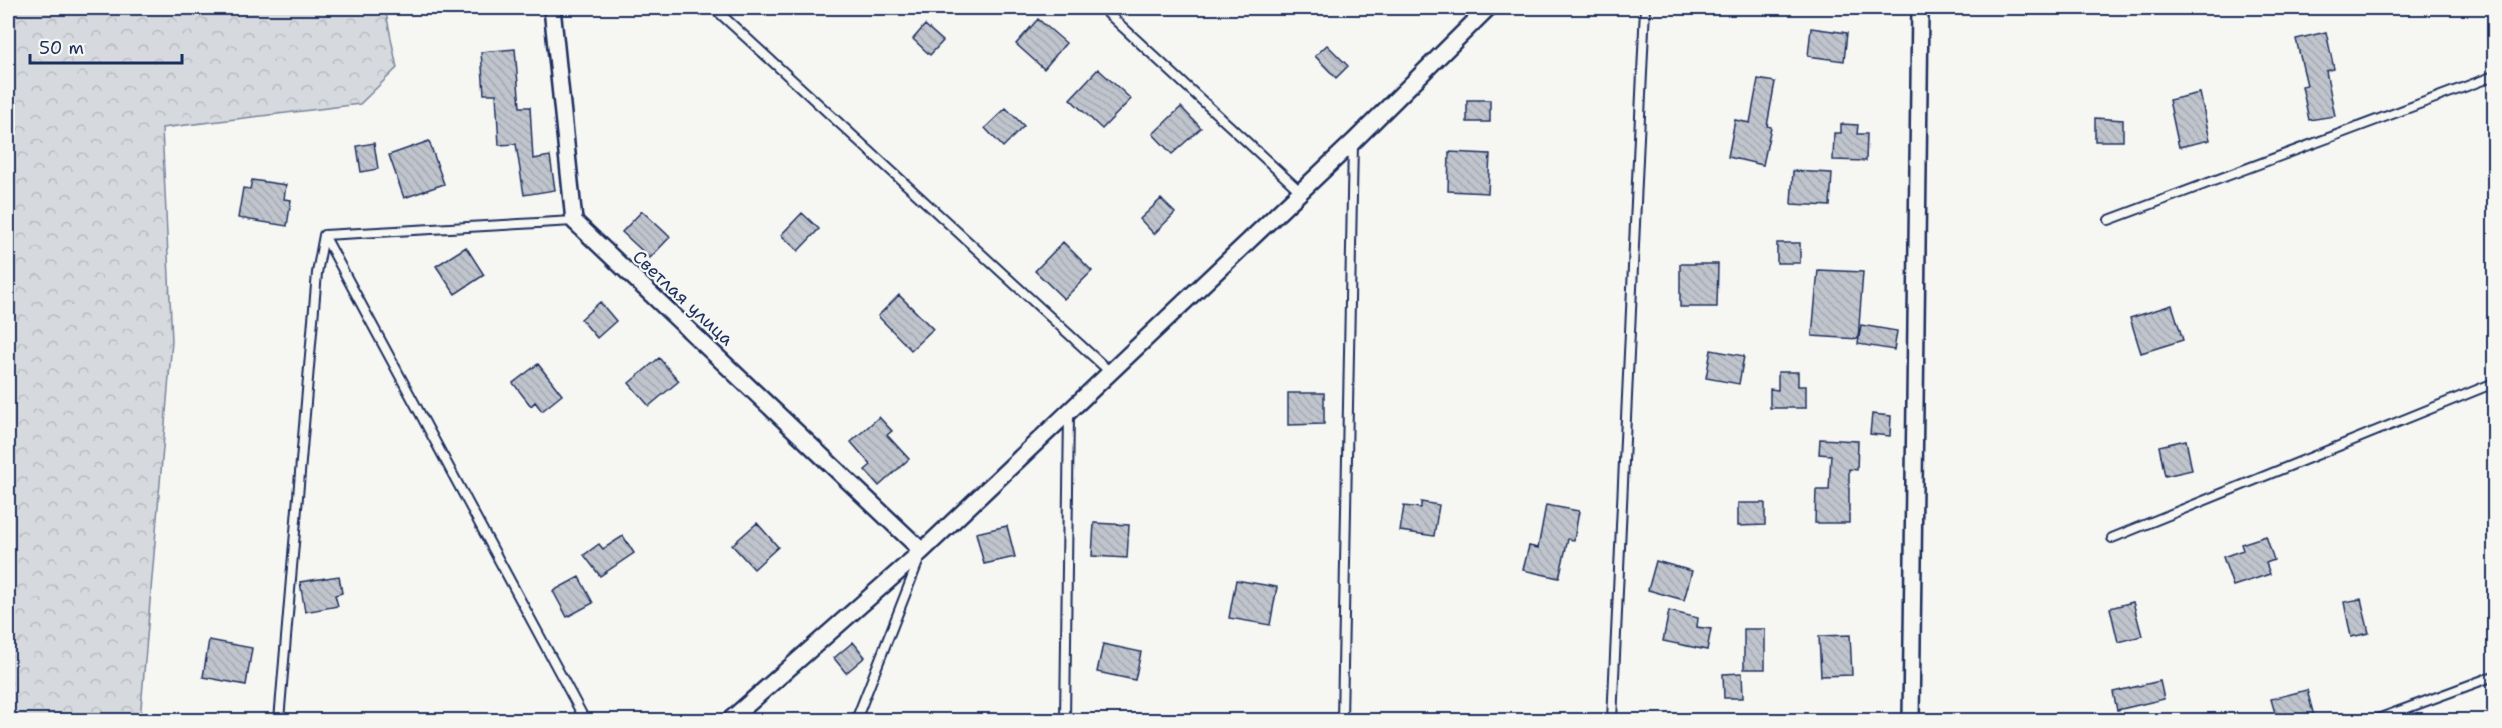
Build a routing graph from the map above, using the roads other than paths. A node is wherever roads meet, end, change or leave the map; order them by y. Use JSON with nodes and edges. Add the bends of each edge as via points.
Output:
{"nodes":[{"id":1,"x":552,"y":8,"type":"edge"},
{"id":2,"x":714,"y":8,"type":"edge"},
{"id":3,"x":1102,"y":8,"type":"edge"},
{"id":4,"x":1486,"y":8,"type":"edge"},
{"id":5,"x":1645,"y":8,"type":"edge"},
{"id":6,"x":1920,"y":8,"type":"edge"},
{"id":7,"x":2494,"y":76,"type":"edge"},
{"id":8,"x":1353,"y":142,"type":"junction"},
{"id":9,"x":1301,"y":192,"type":"junction"},
{"id":10,"x":2109,"y":220,"type":"dead end"},
{"id":11,"x":574,"y":222,"type":"junction"},
{"id":12,"x":324,"y":235,"type":"junction"},
{"id":13,"x":1110,"y":372,"type":"junction"},
{"id":14,"x":2494,"y":383,"type":"edge"},
{"id":15,"x":1069,"y":411,"type":"junction"},
{"id":16,"x":2112,"y":538,"type":"dead end"},
{"id":17,"x":922,"y":551,"type":"junction"},
{"id":18,"x":2494,"y":676,"type":"edge"},
{"id":19,"x":279,"y":720,"type":"edge"},
{"id":20,"x":585,"y":720,"type":"edge"},
{"id":21,"x":730,"y":720,"type":"edge"},
{"id":22,"x":856,"y":720,"type":"edge"},
{"id":23,"x":1065,"y":720,"type":"edge"},
{"id":24,"x":1342,"y":720,"type":"edge"},
{"id":25,"x":1612,"y":720,"type":"edge"},
{"id":26,"x":1911,"y":720,"type":"edge"},
{"id":27,"x":2375,"y":720,"type":"edge"}],
"edges":[{"from":1,"to":11,"type":"street"},
{"from":2,"to":13,"type":"lane"},
{"from":3,"to":9,"type":"lane"},
{"from":4,"to":8,"type":"street"},
{"from":5,"to":25,"type":"lane"},
{"from":6,"to":26,"type":"street"},
{"from":7,"to":10,"type":"lane"},
{"from":8,"to":9,"type":"street"},
{"from":8,"to":24,"type":"lane"},
{"from":9,"to":13,"type":"street"},
{"from":11,"to":12,"type":"lane"},
{"from":11,"to":17,"type":"street","name":"Светлая улица"},
{"from":12,"to":19,"type":"lane","via":[[317,273]]},
{"from":12,"to":20,"type":"lane"},
{"from":13,"to":15,"type":"street"},
{"from":14,"to":16,"type":"lane"},
{"from":15,"to":17,"type":"street"},
{"from":15,"to":23,"type":"lane"},
{"from":17,"to":21,"type":"street"},
{"from":17,"to":22,"type":"lane"},
{"from":18,"to":27,"type":"lane"}]}
